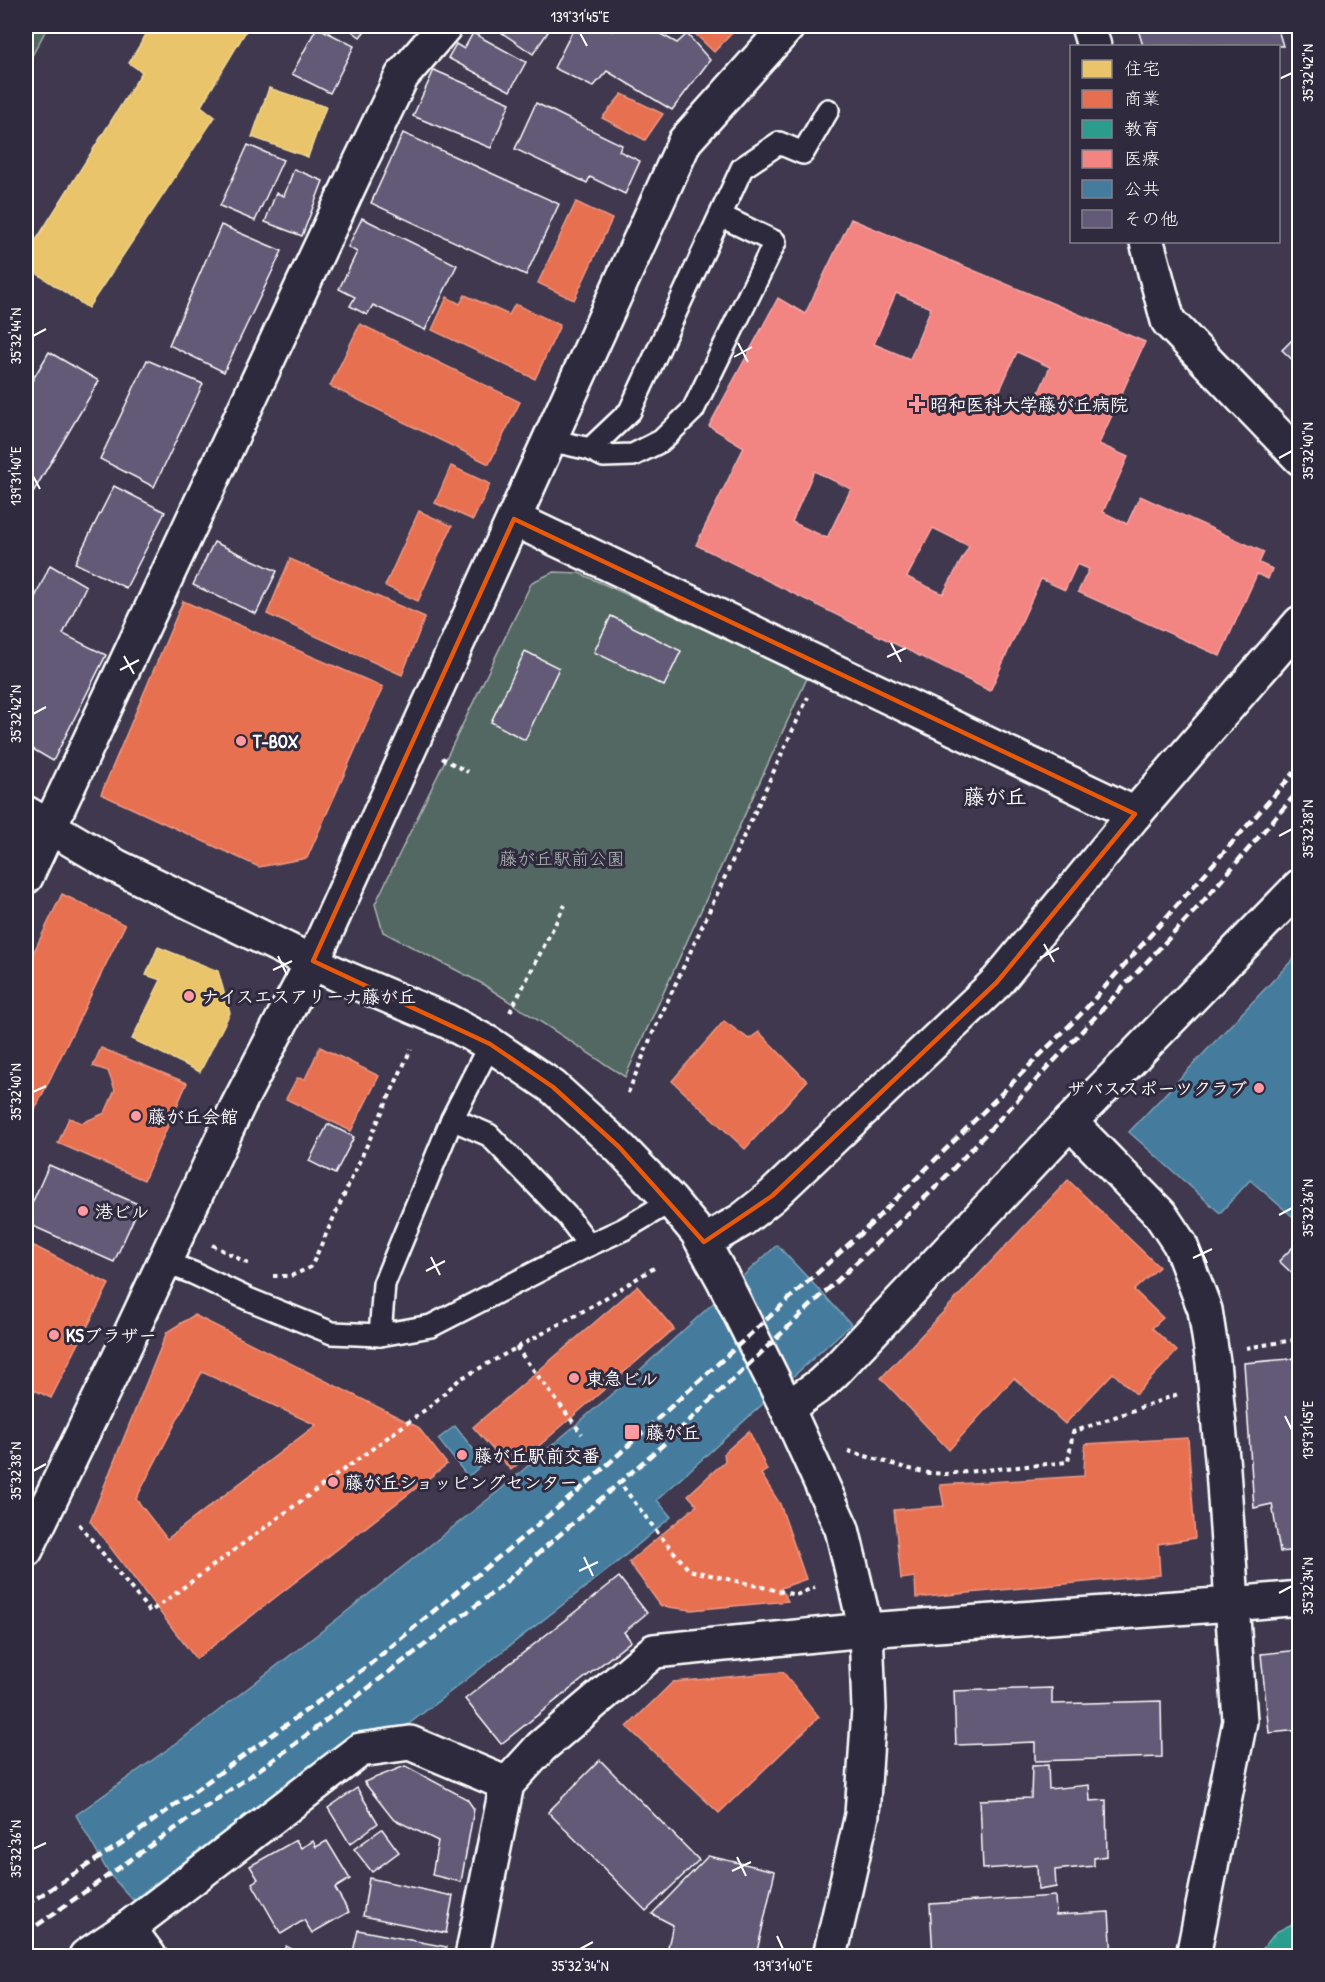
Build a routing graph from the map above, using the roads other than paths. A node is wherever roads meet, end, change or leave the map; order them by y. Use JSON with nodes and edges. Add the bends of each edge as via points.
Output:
{"nodes":[{"id":1,"x":445,"y":26,"type":"edge"},
{"id":2,"x":788,"y":26,"type":"edge"},
{"id":3,"x":1088,"y":26,"type":"edge"},
{"id":4,"x":1094,"y":45,"type":"edge"},
{"id":5,"x":828,"y":110,"type":"dead end"},
{"id":6,"x":721,"y":216,"type":"junction"},
{"id":7,"x":1147,"y":243,"type":"edge"},
{"id":8,"x":549,"y":440,"type":"junction"},
{"id":9,"x":590,"y":448,"type":"junction"},
{"id":10,"x":1299,"y":458,"type":"edge"},
{"id":11,"x":514,"y":519,"type":"junction"},
{"id":12,"x":1299,"y":623,"type":"edge"},
{"id":13,"x":1135,"y":814,"type":"junction"},
{"id":14,"x":37,"y":820,"type":"edge"},
{"id":15,"x":26,"y":877,"type":"edge"},
{"id":16,"x":1299,"y":886,"type":"edge"},
{"id":17,"x":313,"y":961,"type":"junction"},
{"id":18,"x":490,"y":1044,"type":"junction"},
{"id":19,"x":452,"y":1119,"type":"junction"},
{"id":20,"x":1070,"y":1122,"type":"junction"},
{"id":21,"x":671,"y":1201,"type":"junction"},
{"id":22,"x":704,"y":1242,"type":"junction"},
{"id":23,"x":589,"y":1245,"type":"junction"},
{"id":24,"x":164,"y":1262,"type":"junction"},
{"id":25,"x":380,"y":1335,"type":"junction"},
{"id":26,"x":787,"y":1408,"type":"junction"},
{"id":27,"x":26,"y":1550,"type":"edge"},
{"id":28,"x":1299,"y":1598,"type":"edge"},
{"id":29,"x":1232,"y":1604,"type":"junction"},
{"id":30,"x":866,"y":1630,"type":"junction"},
{"id":31,"x":507,"y":1784,"type":"junction"},
{"id":32,"x":128,"y":1928,"type":"junction"},
{"id":33,"x":86,"y":1956,"type":"edge"},
{"id":34,"x":149,"y":1956,"type":"edge"},
{"id":35,"x":472,"y":1956,"type":"edge"},
{"id":36,"x":830,"y":1956,"type":"edge"},
{"id":37,"x":1193,"y":1956,"type":"edge"}],
"edges":[{"from":1,"to":14,"type":"street","via":[[402,76]]},
{"from":2,"to":8,"type":"street","via":[[685,141]]},
{"from":3,"to":4,"type":"street"},
{"from":5,"to":6,"type":"lane","via":[[803,153],[779,143],[742,168]]},
{"from":6,"to":9,"type":"lane","via":[[630,411]]},
{"from":6,"to":9,"type":"lane","via":[[776,242],[693,410],[661,441],[633,456],[604,456]]},
{"from":7,"to":10,"type":"street","via":[[1168,321]]},
{"from":8,"to":9,"type":"lane"},
{"from":8,"to":11,"type":"street"},
{"from":11,"to":13,"type":"street"},
{"from":11,"to":17,"type":"street"},
{"from":12,"to":13,"type":"street"},
{"from":13,"to":22,"type":"street","via":[[997,982],[772,1196],[742,1220]]},
{"from":14,"to":15,"type":"street"},
{"from":14,"to":17,"type":"street","via":[[116,866]]},
{"from":16,"to":20,"type":"street"},
{"from":17,"to":18,"type":"street"},
{"from":17,"to":24,"type":"street"},
{"from":18,"to":19,"type":"lane"},
{"from":18,"to":21,"type":"street","via":[[553,1088],[619,1147]]},
{"from":19,"to":23,"type":"lane","via":[[489,1136],[568,1217]]},
{"from":19,"to":25,"type":"lane","via":[[384,1284]]},
{"from":20,"to":26,"type":"street","via":[[833,1372]]},
{"from":20,"to":29,"type":"street","via":[[1160,1214],[1180,1244],[1205,1310],[1221,1445]]},
{"from":21,"to":22,"type":"street"},
{"from":21,"to":23,"type":"lane"},
{"from":22,"to":26,"type":"street"},
{"from":23,"to":25,"type":"lane","via":[[431,1326]]},
{"from":24,"to":25,"type":"lane","via":[[332,1333]]},
{"from":24,"to":27,"type":"street"},
{"from":26,"to":30,"type":"street","via":[[842,1528]]},
{"from":28,"to":29,"type":"street"},
{"from":29,"to":30,"type":"street"},
{"from":29,"to":37,"type":"street","via":[[1240,1721]]},
{"from":30,"to":31,"type":"street","via":[[654,1651],[541,1747]]},
{"from":30,"to":36,"type":"street","via":[[868,1709],[862,1815]]},
{"from":31,"to":32,"type":"street","via":[[410,1743],[360,1750]]},
{"from":31,"to":35,"type":"street"},
{"from":32,"to":33,"type":"street"},
{"from":32,"to":34,"type":"street"}]}
